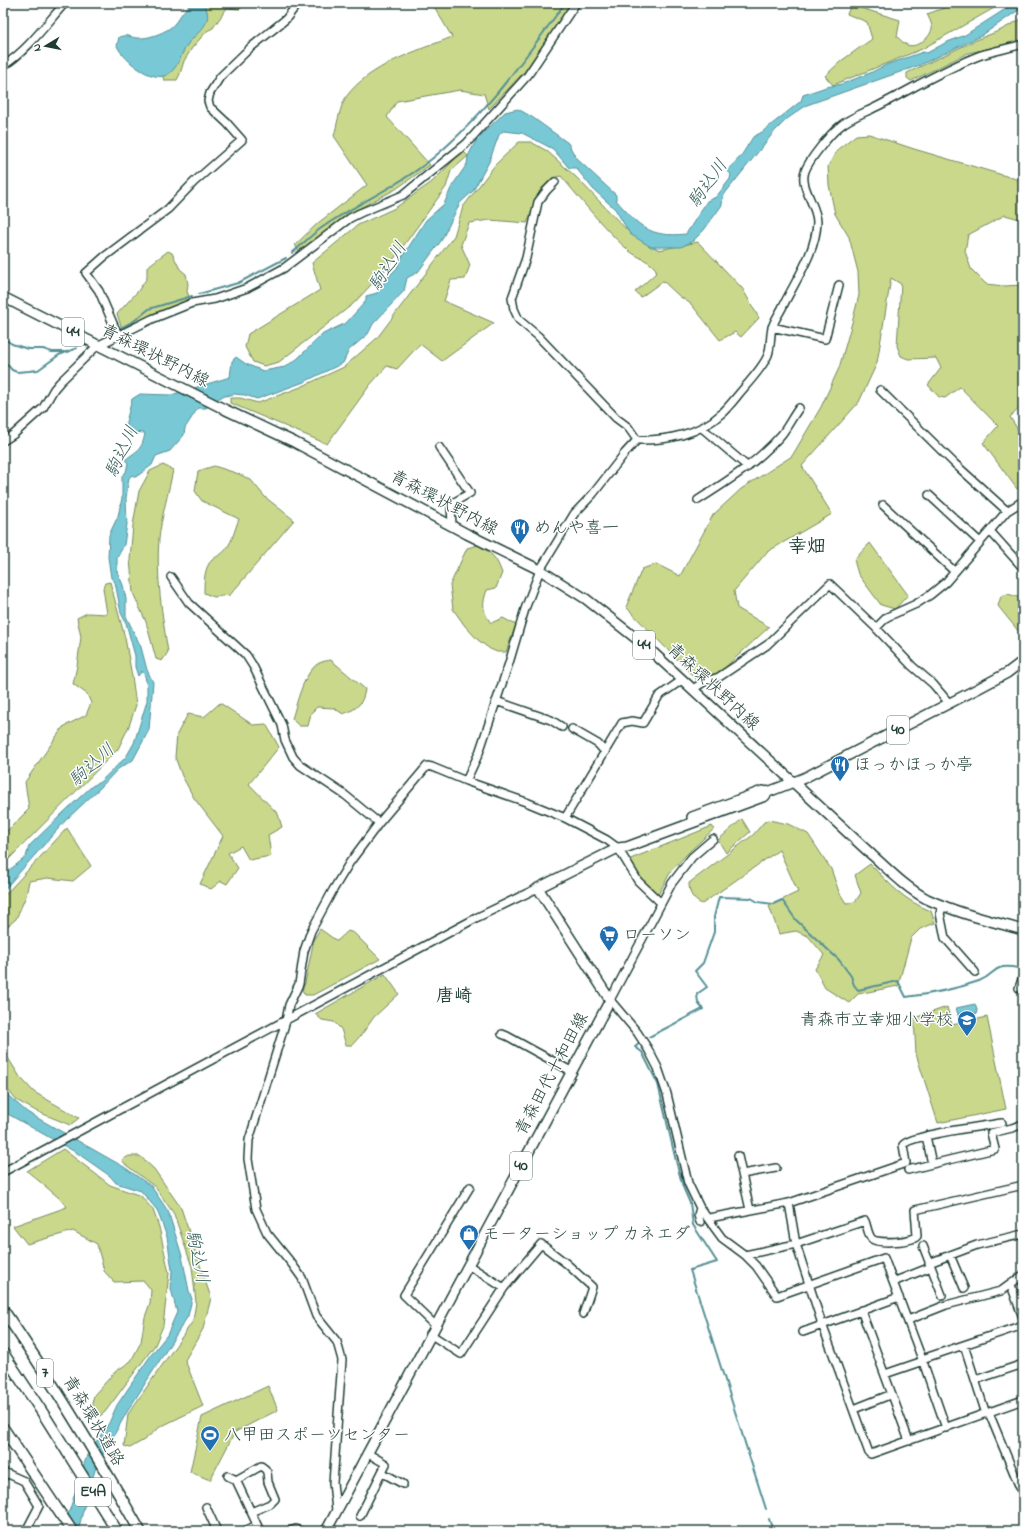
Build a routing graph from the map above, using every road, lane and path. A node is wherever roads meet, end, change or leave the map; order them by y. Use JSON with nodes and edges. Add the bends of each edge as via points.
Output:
{"nodes":[{"id":1,"x":65,"y":3,"type":"edge"},
{"id":2,"x":298,"y":3,"type":"edge"},
{"id":3,"x":576,"y":3,"type":"edge"},
{"id":4,"x":1023,"y":44,"type":"edge"},
{"id":5,"x":3,"y":66,"type":"edge"},
{"id":6,"x":555,"y":182,"type":"dead end"},
{"id":7,"x":839,"y":285,"type":"dead end"},
{"id":8,"x":3,"y":297,"type":"edge"},
{"id":9,"x":772,"y":327,"type":"junction"},
{"id":10,"x":118,"y":335,"type":"junction"},
{"id":11,"x":97,"y":346,"type":"junction"},
{"id":12,"x":880,"y":390,"type":"dead end"},
{"id":13,"x":798,"y":408,"type":"dead end"},
{"id":14,"x":702,"y":428,"type":"junction"},
{"id":15,"x":637,"y":440,"type":"junction"},
{"id":16,"x":3,"y":441,"type":"edge"},
{"id":17,"x":439,"y":447,"type":"dead end"},
{"id":18,"x":748,"y":467,"type":"junction"},
{"id":19,"x":930,"y":495,"type":"dead end"},
{"id":20,"x":698,"y":500,"type":"dead end"},
{"id":21,"x":1023,"y":501,"type":"edge"},
{"id":22,"x":883,"y":505,"type":"dead end"},
{"id":23,"x":1007,"y":511,"type":"junction"},
{"id":24,"x":452,"y":526,"type":"junction"},
{"id":25,"x":990,"y":531,"type":"junction"},
{"id":26,"x":980,"y":542,"type":"junction"},
{"id":27,"x":1023,"y":568,"type":"edge"},
{"id":28,"x":540,"y":570,"type":"junction"},
{"id":29,"x":954,"y":571,"type":"junction"},
{"id":30,"x":171,"y":577,"type":"dead end"},
{"id":31,"x":876,"y":628,"type":"junction"},
{"id":32,"x":1023,"y":661,"type":"edge"},
{"id":33,"x":682,"y":680,"type":"junction"},
{"id":34,"x":693,"y":689,"type":"junction"},
{"id":35,"x":496,"y":701,"type":"junction"},
{"id":36,"x":949,"y":703,"type":"junction"},
{"id":37,"x":562,"y":727,"type":"dead end"},
{"id":38,"x":572,"y":729,"type":"dead end"},
{"id":39,"x":605,"y":752,"type":"junction"},
{"id":40,"x":466,"y":781,"type":"junction"},
{"id":41,"x":793,"y":782,"type":"junction"},
{"id":42,"x":565,"y":818,"type":"junction"},
{"id":43,"x":379,"y":822,"type":"junction"},
{"id":44,"x":713,"y":839,"type":"dead end"},
{"id":45,"x":620,"y":848,"type":"junction"},
{"id":46,"x":538,"y":888,"type":"junction"},
{"id":47,"x":662,"y":903,"type":"junction"},
{"id":48,"x":944,"y":905,"type":"junction"},
{"id":49,"x":1023,"y":930,"type":"edge"},
{"id":50,"x":975,"y":972,"type":"dead end"},
{"id":51,"x":1023,"y":976,"type":"edge"},
{"id":52,"x":1019,"y":988,"type":"dead end"},
{"id":53,"x":610,"y":1000,"type":"junction"},
{"id":54,"x":286,"y":1021,"type":"junction"},
{"id":55,"x":502,"y":1034,"type":"dead end"},
{"id":56,"x":571,"y":1071,"type":"junction"},
{"id":57,"x":1002,"y":1123,"type":"dead end"},
{"id":58,"x":1023,"y":1124,"type":"edge"},
{"id":59,"x":926,"y":1136,"type":"junction"},
{"id":60,"x":738,"y":1156,"type":"dead end"},
{"id":61,"x":932,"y":1164,"type":"junction"},
{"id":62,"x":776,"y":1168,"type":"dead end"},
{"id":63,"x":908,"y":1170,"type":"dead end"},
{"id":64,"x":3,"y":1172,"type":"edge"},
{"id":65,"x":742,"y":1174,"type":"junction"},
{"id":66,"x":1019,"y":1186,"type":"dead end"},
{"id":67,"x":470,"y":1187,"type":"dead end"},
{"id":68,"x":789,"y":1203,"type":"junction"},
{"id":69,"x":700,"y":1208,"type":"junction"},
{"id":70,"x":750,"y":1210,"type":"junction"},
{"id":71,"x":707,"y":1217,"type":"junction"},
{"id":72,"x":700,"y":1222,"type":"dead end"},
{"id":73,"x":1023,"y":1234,"type":"edge"},
{"id":74,"x":796,"y":1244,"type":"junction"},
{"id":75,"x":923,"y":1246,"type":"dead end"},
{"id":76,"x":745,"y":1255,"type":"junction"},
{"id":77,"x":950,"y":1255,"type":"junction"},
{"id":78,"x":468,"y":1265,"type":"junction"},
{"id":79,"x":930,"y":1265,"type":"junction"},
{"id":80,"x":1023,"y":1275,"type":"edge"},
{"id":81,"x":893,"y":1282,"type":"junction"},
{"id":82,"x":809,"y":1284,"type":"junction"},
{"id":83,"x":1011,"y":1285,"type":"junction"},
{"id":84,"x":504,"y":1288,"type":"junction"},
{"id":85,"x":964,"y":1288,"type":"dead end"},
{"id":86,"x":942,"y":1295,"type":"dead end"},
{"id":87,"x":899,"y":1297,"type":"junction"},
{"id":88,"x":3,"y":1310,"type":"edge"},
{"id":89,"x":861,"y":1310,"type":"junction"},
{"id":90,"x":583,"y":1314,"type":"dead end"},
{"id":91,"x":1023,"y":1318,"type":"edge"},
{"id":92,"x":908,"y":1320,"type":"junction"},
{"id":93,"x":822,"y":1324,"type":"junction"},
{"id":94,"x":435,"y":1325,"type":"junction"},
{"id":95,"x":1023,"y":1325,"type":"edge"},
{"id":96,"x":803,"y":1332,"type":"dead end"},
{"id":97,"x":430,"y":1334,"type":"junction"},
{"id":98,"x":964,"y":1345,"type":"junction"},
{"id":99,"x":3,"y":1353,"type":"edge"},
{"id":100,"x":922,"y":1360,"type":"junction"},
{"id":101,"x":1023,"y":1364,"type":"edge"},
{"id":102,"x":885,"y":1374,"type":"junction"},
{"id":103,"x":975,"y":1380,"type":"junction"},
{"id":104,"x":892,"y":1394,"type":"junction"},
{"id":105,"x":1023,"y":1400,"type":"edge"},
{"id":106,"x":854,"y":1409,"type":"junction"},
{"id":107,"x":987,"y":1413,"type":"junction"},
{"id":108,"x":3,"y":1428,"type":"edge"},
{"id":109,"x":946,"y":1428,"type":"junction"},
{"id":110,"x":909,"y":1441,"type":"junction"},
{"id":111,"x":367,"y":1453,"type":"junction"},
{"id":112,"x":383,"y":1473,"type":"junction"},
{"id":113,"x":228,"y":1476,"type":"dead end"},
{"id":114,"x":3,"y":1478,"type":"edge"},
{"id":115,"x":236,"y":1480,"type":"junction"},
{"id":116,"x":403,"y":1484,"type":"dead end"},
{"id":117,"x":1023,"y":1495,"type":"edge"},
{"id":118,"x":206,"y":1507,"type":"dead end"},
{"id":119,"x":336,"y":1510,"type":"junction"},
{"id":120,"x":251,"y":1512,"type":"junction"},
{"id":121,"x":360,"y":1516,"type":"dead end"},
{"id":122,"x":258,"y":1528,"type":"edge"},
{"id":123,"x":26,"y":1531,"type":"edge"},
{"id":124,"x":72,"y":1531,"type":"edge"},
{"id":125,"x":117,"y":1531,"type":"edge"},
{"id":126,"x":139,"y":1531,"type":"edge"},
{"id":127,"x":217,"y":1531,"type":"edge"},
{"id":128,"x":245,"y":1531,"type":"edge"},
{"id":129,"x":290,"y":1531,"type":"edge"},
{"id":130,"x":300,"y":1531,"type":"edge"},
{"id":131,"x":326,"y":1531,"type":"edge"}],
"edges":[{"from":1,"to":5,"type":"street","via":[[27,46]]},
{"from":2,"to":10,"type":"street","via":[[286,19],[220,77],[210,93],[210,106],[242,140],[168,208],[104,256],[86,273],[99,291]]},
{"from":3,"to":10,"type":"street","via":[[528,75],[466,144],[403,195],[350,218],[284,268],[248,288],[215,299],[192,303]]},
{"from":4,"to":9,"type":"street","via":[[981,55],[948,69],[844,123],[826,140],[805,172],[804,179],[806,191],[816,213],[814,240],[808,258]]},
{"from":6,"to":15,"type":"street","via":[[538,202],[526,258],[512,298],[514,309],[519,320],[628,427]]},
{"from":7,"to":9,"type":"street","via":[[825,339]]},
{"from":8,"to":11,"type":"main road","name":"青森環状野内線","number":"44"},
{"from":9,"to":14,"type":"street","via":[[768,355],[755,374],[720,415]]},
{"from":10,"to":11,"type":"street"},
{"from":11,"to":16,"type":"street","via":[[60,382],[43,408]]},
{"from":11,"to":24,"type":"main road","name":"青森環状野内線","number":"44","via":[[294,442]]},
{"from":12,"to":23,"type":"street"},
{"from":13,"to":18,"type":"street","via":[[783,432]]},
{"from":14,"to":15,"type":"street","via":[[662,439]]},
{"from":14,"to":18,"type":"street"},
{"from":15,"to":28,"type":"street","via":[[574,514]]},
{"from":17,"to":24,"type":"street","via":[[470,493],[451,504]]},
{"from":18,"to":20,"type":"street"},
{"from":19,"to":26,"type":"street"},
{"from":21,"to":23,"type":"street"},
{"from":22,"to":29,"type":"street"},
{"from":23,"to":25,"type":"street"},
{"from":24,"to":28,"type":"main road","name":"青森環状野内線","number":"44"},
{"from":25,"to":26,"type":"street"},
{"from":25,"to":27,"type":"street"},
{"from":26,"to":29,"type":"street"},
{"from":28,"to":33,"type":"main road","name":"青森環状野内線","number":"44","via":[[604,612]]},
{"from":28,"to":35,"type":"street"},
{"from":29,"to":31,"type":"street","via":[[946,582],[930,595],[887,617]]},
{"from":30,"to":43,"type":"street","via":[[189,603],[246,655],[282,724],[285,740],[296,761],[346,795]]},
{"from":31,"to":34,"type":"street","via":[[830,584],[768,645],[719,677]]},
{"from":31,"to":36,"type":"street"},
{"from":32,"to":36,"type":"main road","number":"40","via":[[1007,673]]},
{"from":33,"to":34,"type":"main road","name":"青森環状野内線","number":"44"},
{"from":33,"to":39,"type":"street","via":[[658,696],[643,723],[622,723]]},
{"from":34,"to":41,"type":"main road","name":"青森環状野内線","number":"44"},
{"from":35,"to":37,"type":"street","via":[[551,720]]},
{"from":35,"to":40,"type":"street","via":[[479,753]]},
{"from":36,"to":41,"type":"main road","number":"40"},
{"from":38,"to":39,"type":"street","via":[[598,744]]},
{"from":39,"to":42,"type":"street"},
{"from":40,"to":42,"type":"street"},
{"from":40,"to":43,"type":"street","via":[[427,766]]},
{"from":41,"to":45,"type":"main road","number":"40","via":[[768,792],[762,790],[709,810],[625,843]]},
{"from":41,"to":48,"type":"main road","name":"青森環状野内線","number":"44","via":[[909,888]]},
{"from":42,"to":45,"type":"street"},
{"from":43,"to":54,"type":"street","via":[[350,862],[311,931],[304,951],[299,984],[289,1005]]},
{"from":44,"to":47,"type":"street","via":[[682,869]]},
{"from":45,"to":46,"type":"main road","number":"40"},
{"from":45,"to":47,"type":"street","via":[[636,879]]},
{"from":46,"to":53,"type":"main road","name":"青森田代十和田線"},
{"from":46,"to":54,"type":"street","via":[[478,917]]},
{"from":47,"to":53,"type":"street"},
{"from":48,"to":49,"type":"main road","name":"青森環状野内線","number":"44"},
{"from":48,"to":50,"type":"street","via":[[940,913],[945,938]]},
{"from":51,"to":52,"type":"street"},
{"from":53,"to":56,"type":"main road","name":"青森田代十和田線","number":"40"},
{"from":53,"to":69,"type":"street","via":[[637,1032],[658,1068],[686,1176]]},
{"from":54,"to":64,"type":"street"},
{"from":54,"to":119,"type":"street","via":[[249,1140],[248,1159],[256,1209],[267,1234],[302,1278],[316,1316],[336,1342],[342,1360],[333,1483]]},
{"from":55,"to":56,"type":"street"},
{"from":56,"to":78,"type":"main road","name":"青森田代十和田線","number":"40"},
{"from":57,"to":59,"type":"street"},
{"from":58,"to":61,"type":"street","via":[[991,1133],[995,1149]]},
{"from":59,"to":61,"type":"street"},
{"from":59,"to":68,"type":"street","via":[[905,1142],[903,1145],[906,1163]]},
{"from":60,"to":65,"type":"street"},
{"from":61,"to":63,"type":"street"},
{"from":62,"to":65,"type":"street"},
{"from":65,"to":70,"type":"street"},
{"from":66,"to":74,"type":"street","via":[[915,1210],[917,1236],[914,1239],[885,1242],[873,1240],[865,1221]]},
{"from":67,"to":94,"type":"street","via":[[404,1295]]},
{"from":68,"to":70,"type":"street"},
{"from":68,"to":74,"type":"street"},
{"from":69,"to":71,"type":"street"},
{"from":69,"to":72,"type":"street"},
{"from":70,"to":71,"type":"street"},
{"from":71,"to":76,"type":"street","via":[[722,1238]]},
{"from":73,"to":77,"type":"street","via":[[977,1245]]},
{"from":74,"to":76,"type":"street"},
{"from":74,"to":82,"type":"street"},
{"from":75,"to":79,"type":"street"},
{"from":76,"to":82,"type":"street","via":[[777,1296]]},
{"from":77,"to":79,"type":"street"},
{"from":77,"to":85,"type":"street"},
{"from":78,"to":84,"type":"street"},
{"from":78,"to":94,"type":"main road","name":"青森田代十和田線","number":"40"},
{"from":79,"to":81,"type":"street"},
{"from":79,"to":86,"type":"street"},
{"from":80,"to":83,"type":"street"},
{"from":81,"to":82,"type":"street","via":[[884,1258]]},
{"from":81,"to":87,"type":"street"},
{"from":82,"to":93,"type":"street"},
{"from":83,"to":91,"type":"street"},
{"from":83,"to":92,"type":"street","via":[[1001,1291],[946,1305]]},
{"from":84,"to":90,"type":"street","via":[[541,1244],[592,1287]]},
{"from":84,"to":97,"type":"street","via":[[461,1354]]},
{"from":87,"to":89,"type":"street"},
{"from":87,"to":92,"type":"street"},
{"from":88,"to":126,"type":"highway","name":"青森環状道路","number":"7","via":[[85,1437]]},
{"from":89,"to":93,"type":"street"},
{"from":89,"to":102,"type":"street"},
{"from":92,"to":100,"type":"street"},
{"from":93,"to":96,"type":"street"},
{"from":93,"to":106,"type":"street"},
{"from":94,"to":97,"type":"main road","name":"青森田代十和田線","number":"40"},
{"from":95,"to":98,"type":"street"},
{"from":97,"to":111,"type":"main road","name":"青森田代十和田線","number":"40"},
{"from":98,"to":100,"type":"street"},
{"from":98,"to":103,"type":"street"},
{"from":99,"to":125,"type":"highway","number":"E4A"},
{"from":100,"to":102,"type":"street"},
{"from":100,"to":109,"type":"street"},
{"from":101,"to":103,"type":"street"},
{"from":102,"to":104,"type":"street"},
{"from":103,"to":107,"type":"street"},
{"from":104,"to":106,"type":"street"},
{"from":104,"to":110,"type":"street"},
{"from":105,"to":107,"type":"street"},
{"from":106,"to":110,"type":"street","via":[[869,1453]]},
{"from":107,"to":109,"type":"street"},
{"from":107,"to":117,"type":"street"},
{"from":108,"to":124,"type":"highway"},
{"from":109,"to":110,"type":"street"},
{"from":111,"to":112,"type":"street","via":[[385,1462]]},
{"from":111,"to":119,"type":"main road","name":"青森田代十和田線","number":"40"},
{"from":112,"to":116,"type":"street"},
{"from":112,"to":121,"type":"street"},
{"from":113,"to":115,"type":"street"},
{"from":114,"to":123,"type":"street","via":[[6,1473],[24,1481],[39,1506]]},
{"from":115,"to":120,"type":"street"},
{"from":115,"to":120,"type":"street","via":[[261,1466],[267,1472],[275,1499],[270,1504]]},
{"from":118,"to":127,"type":"street"},
{"from":119,"to":131,"type":"main road","name":"青森田代十和田線","number":"40"},
{"from":120,"to":122,"type":"street"},
{"from":122,"to":128,"type":"street"},
{"from":129,"to":130,"type":"street"}]}
